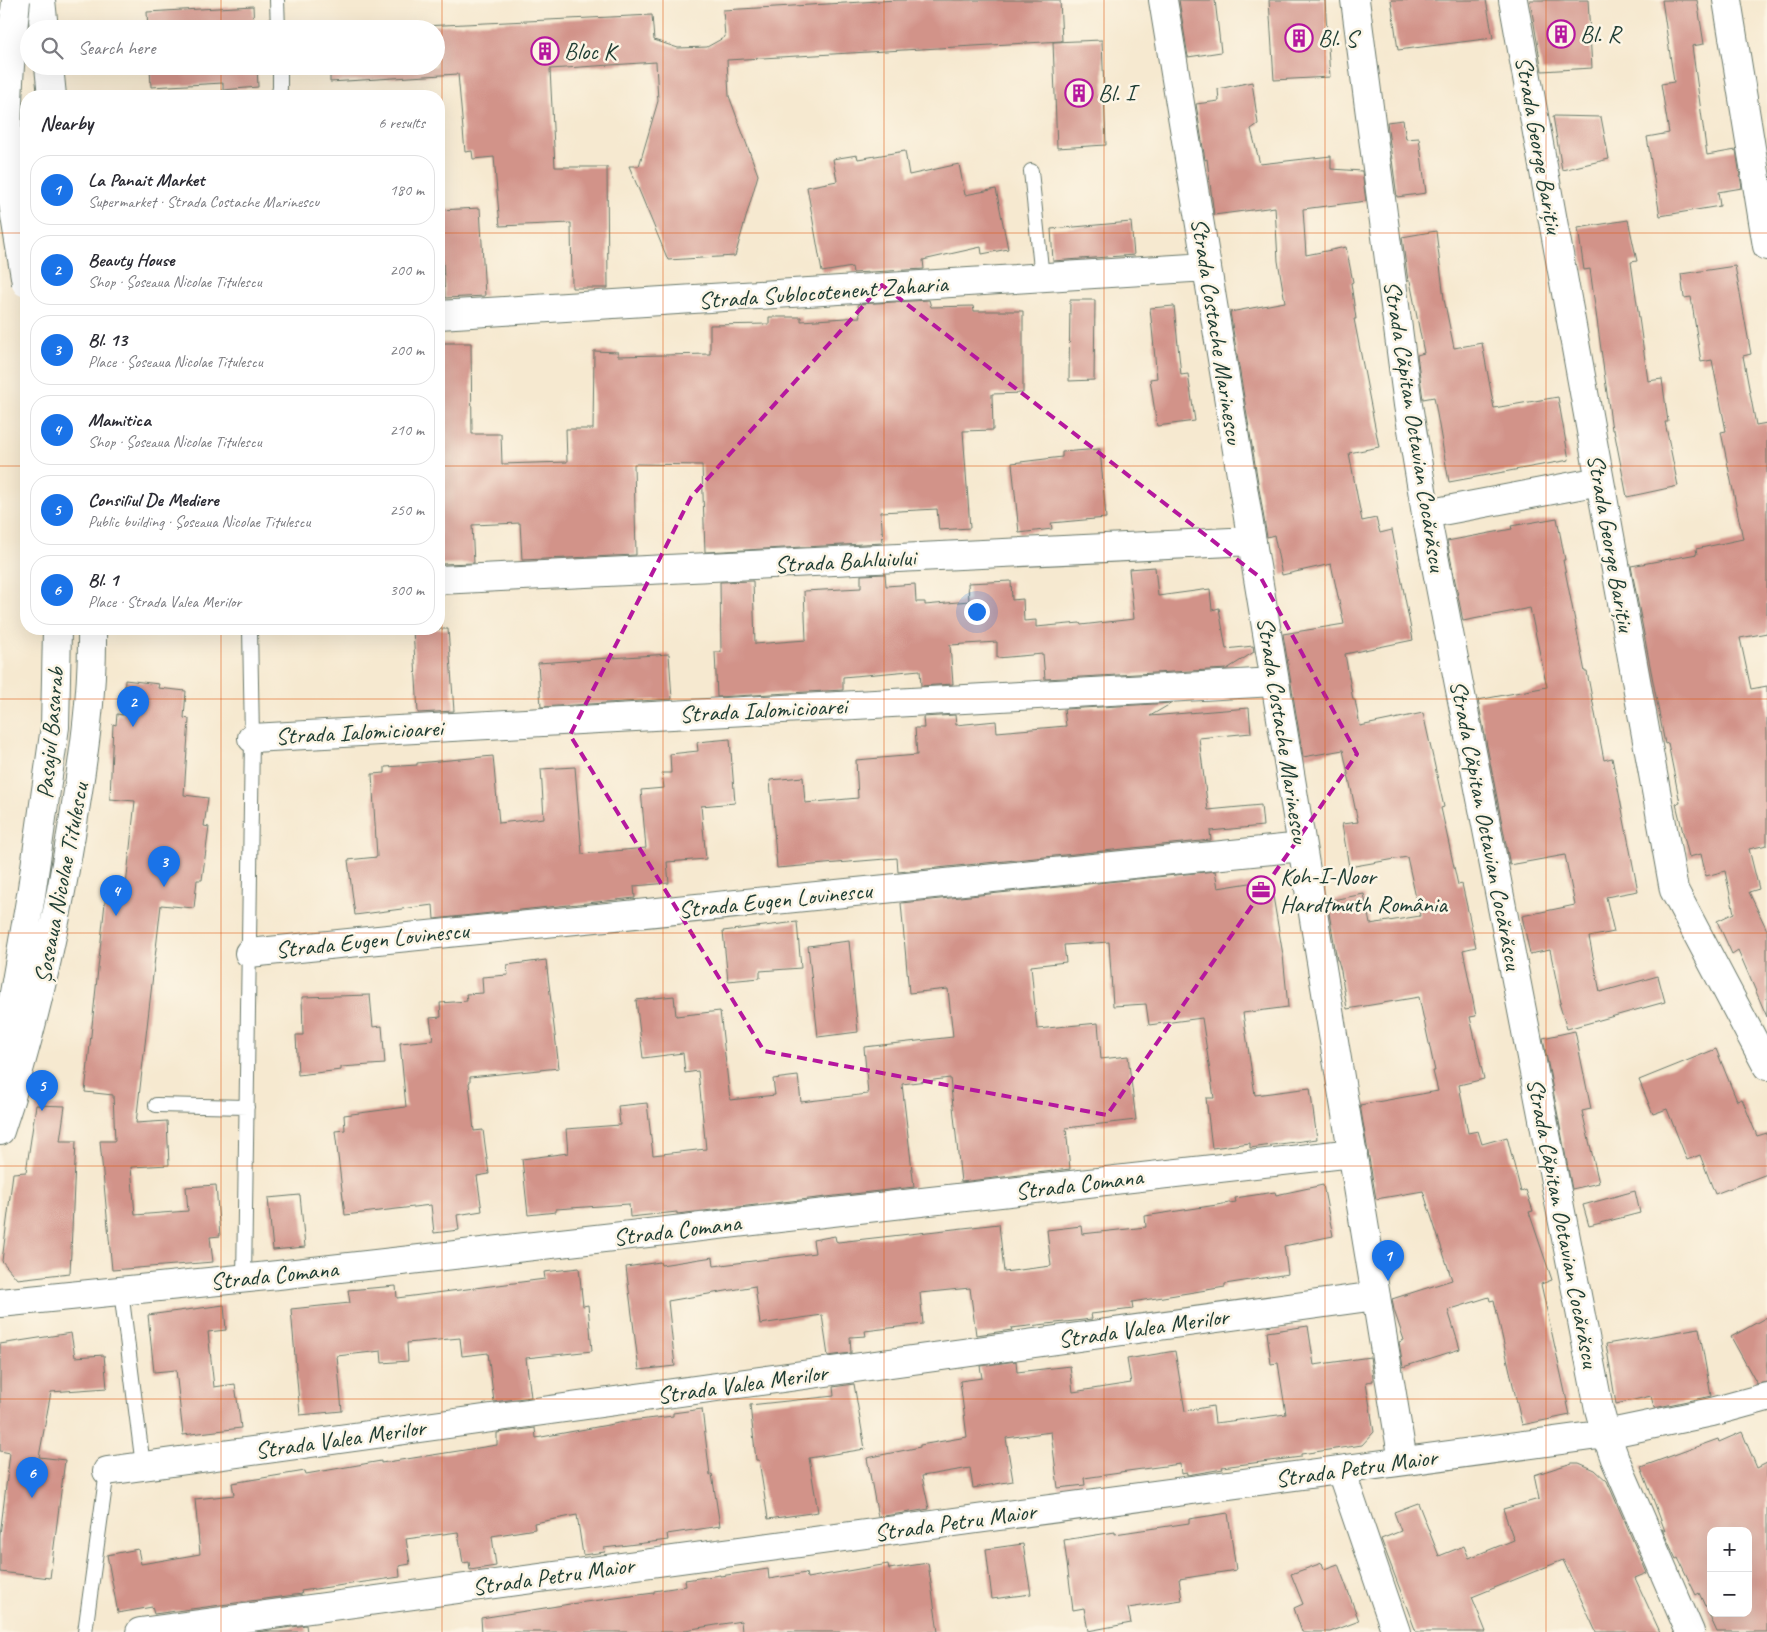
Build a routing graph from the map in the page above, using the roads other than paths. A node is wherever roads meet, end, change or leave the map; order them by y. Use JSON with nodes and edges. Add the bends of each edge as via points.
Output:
{"nodes":[{"id":1,"x":16,"y":0,"type":"edge"},
{"id":2,"x":41,"y":0,"type":"edge"},
{"id":3,"x":277,"y":0,"type":"edge"},
{"id":4,"x":1163,"y":0,"type":"edge"},
{"id":5,"x":1354,"y":0,"type":"edge"},
{"id":6,"x":1513,"y":0,"type":"edge"},
{"id":7,"x":1727,"y":0,"type":"edge"},
{"id":8,"x":43,"y":20,"type":"edge"},
{"id":9,"x":278,"y":20,"type":"edge"},
{"id":10,"x":50,"y":75,"type":"edge"},
{"id":11,"x":280,"y":75,"type":"edge"},
{"id":12,"x":51,"y":90,"type":"edge"},
{"id":13,"x":280,"y":90,"type":"edge"},
{"id":14,"x":1031,"y":171,"type":"dead end"},
{"id":15,"x":20,"y":245,"type":"edge"},
{"id":16,"x":1767,"y":246,"type":"edge"},
{"id":17,"x":1207,"y":267,"type":"junction"},
{"id":18,"x":1042,"y":278,"type":"junction"},
{"id":19,"x":445,"y":316,"type":"edge"},
{"id":20,"x":1600,"y":481,"type":"junction"},
{"id":21,"x":1426,"y":514,"type":"junction"},
{"id":22,"x":1252,"y":541,"type":"junction"},
{"id":23,"x":445,"y":580,"type":"edge"},
{"id":24,"x":57,"y":635,"type":"edge"},
{"id":25,"x":92,"y":635,"type":"edge"},
{"id":26,"x":250,"y":635,"type":"edge"},
{"id":27,"x":1275,"y":682,"type":"junction"},
{"id":28,"x":252,"y":738,"type":"junction"},
{"id":29,"x":1302,"y":847,"type":"junction"},
{"id":30,"x":249,"y":952,"type":"junction"},
{"id":31,"x":1767,"y":1066,"type":"edge"},
{"id":32,"x":0,"y":1074,"type":"edge"},
{"id":33,"x":156,"y":1105,"type":"dead end"},
{"id":34,"x":246,"y":1107,"type":"junction"},
{"id":35,"x":0,"y":1131,"type":"edge"},
{"id":36,"x":1353,"y":1152,"type":"junction"},
{"id":37,"x":244,"y":1279,"type":"junction"},
{"id":38,"x":121,"y":1291,"type":"junction"},
{"id":39,"x":1376,"y":1296,"type":"junction"},
{"id":40,"x":0,"y":1302,"type":"edge"},
{"id":41,"x":1767,"y":1398,"type":"edge"},
{"id":42,"x":1606,"y":1434,"type":"junction"},
{"id":43,"x":1403,"y":1461,"type":"junction"},
{"id":44,"x":143,"y":1466,"type":"junction"},
{"id":45,"x":107,"y":1471,"type":"joint"},
{"id":46,"x":1341,"y":1471,"type":"junction"},
{"id":47,"x":85,"y":1632,"type":"edge"},
{"id":48,"x":140,"y":1632,"type":"edge"},
{"id":49,"x":1396,"y":1632,"type":"edge"},
{"id":50,"x":1690,"y":1632,"type":"edge"}],
"edges":[{"from":1,"to":15,"type":"street","bridge":true,"via":[[9,80],[8,150]]},
{"from":2,"to":8,"type":"street"},
{"from":3,"to":9,"type":"lane"},
{"from":4,"to":17,"type":"street","name":"Strada Costache Marinescu"},
{"from":5,"to":21,"type":"street","name":"Strada Căpitan Octavian Cocărăscu","via":[[1408,405]]},
{"from":6,"to":20,"type":"street","name":"Strada George Barițiu"},
{"from":7,"to":16,"type":"street"},
{"from":10,"to":12,"type":"street"},
{"from":11,"to":13,"type":"lane"},
{"from":14,"to":18,"type":"lane"},
{"from":17,"to":18,"type":"street","name":"Strada Sublocotenent Zaharia"},
{"from":17,"to":22,"type":"street","name":"Strada Costache Marinescu"},
{"from":18,"to":19,"type":"street","name":"Strada Sublocotenent Zaharia"},
{"from":20,"to":21,"type":"street"},
{"from":20,"to":31,"type":"street","name":"Strada George Barițiu","via":[[1674,890]]},
{"from":21,"to":42,"type":"street","name":"Strada Căpitan Octavian Cocărăscu"},
{"from":22,"to":23,"type":"street","name":"Strada Bahluiului"},
{"from":22,"to":27,"type":"street","name":"Strada Costache Marinescu"},
{"from":24,"to":32,"type":"street","name":"Pasajul Basarab","via":[[55,727],[44,813]]},
{"from":25,"to":35,"type":"street","name":"Șoseaua Nicolae Titulescu","via":[[92,675],[84,753],[66,865],[47,967],[24,1059]]},
{"from":26,"to":28,"type":"lane"},
{"from":27,"to":28,"type":"street","name":"Strada Ialomicioarei"},
{"from":27,"to":29,"type":"street","name":"Strada Costache Marinescu"},
{"from":28,"to":30,"type":"lane"},
{"from":29,"to":30,"type":"street","name":"Strada Eugen Lovinescu"},
{"from":29,"to":36,"type":"street","name":"Strada Costache Marinescu"},
{"from":30,"to":34,"type":"lane"},
{"from":33,"to":34,"type":"lane"},
{"from":34,"to":37,"type":"lane"},
{"from":36,"to":37,"type":"street","name":"Strada Comana"},
{"from":36,"to":39,"type":"street","name":"Strada Costache Marinescu"},
{"from":37,"to":38,"type":"street","name":"Strada Comana"},
{"from":38,"to":40,"type":"street","name":"Strada Comana"},
{"from":38,"to":44,"type":"lane"},
{"from":39,"to":43,"type":"street","name":"Strada Costache Marinescu"},
{"from":39,"to":44,"type":"street","name":"Strada Valea Merilor"},
{"from":41,"to":42,"type":"street","name":"Strada Petru Maior"},
{"from":42,"to":43,"type":"street","name":"Strada Petru Maior"},
{"from":42,"to":50,"type":"street","name":"Strada Căpitan Octavian Cocărăscu"},
{"from":43,"to":46,"type":"street","name":"Strada Petru Maior"},
{"from":44,"to":45,"type":"street","name":"Strada Valea Merilor"},
{"from":45,"to":47,"type":"lane"},
{"from":46,"to":48,"type":"street","name":"Strada Petru Maior"},
{"from":46,"to":49,"type":"street"}]}
